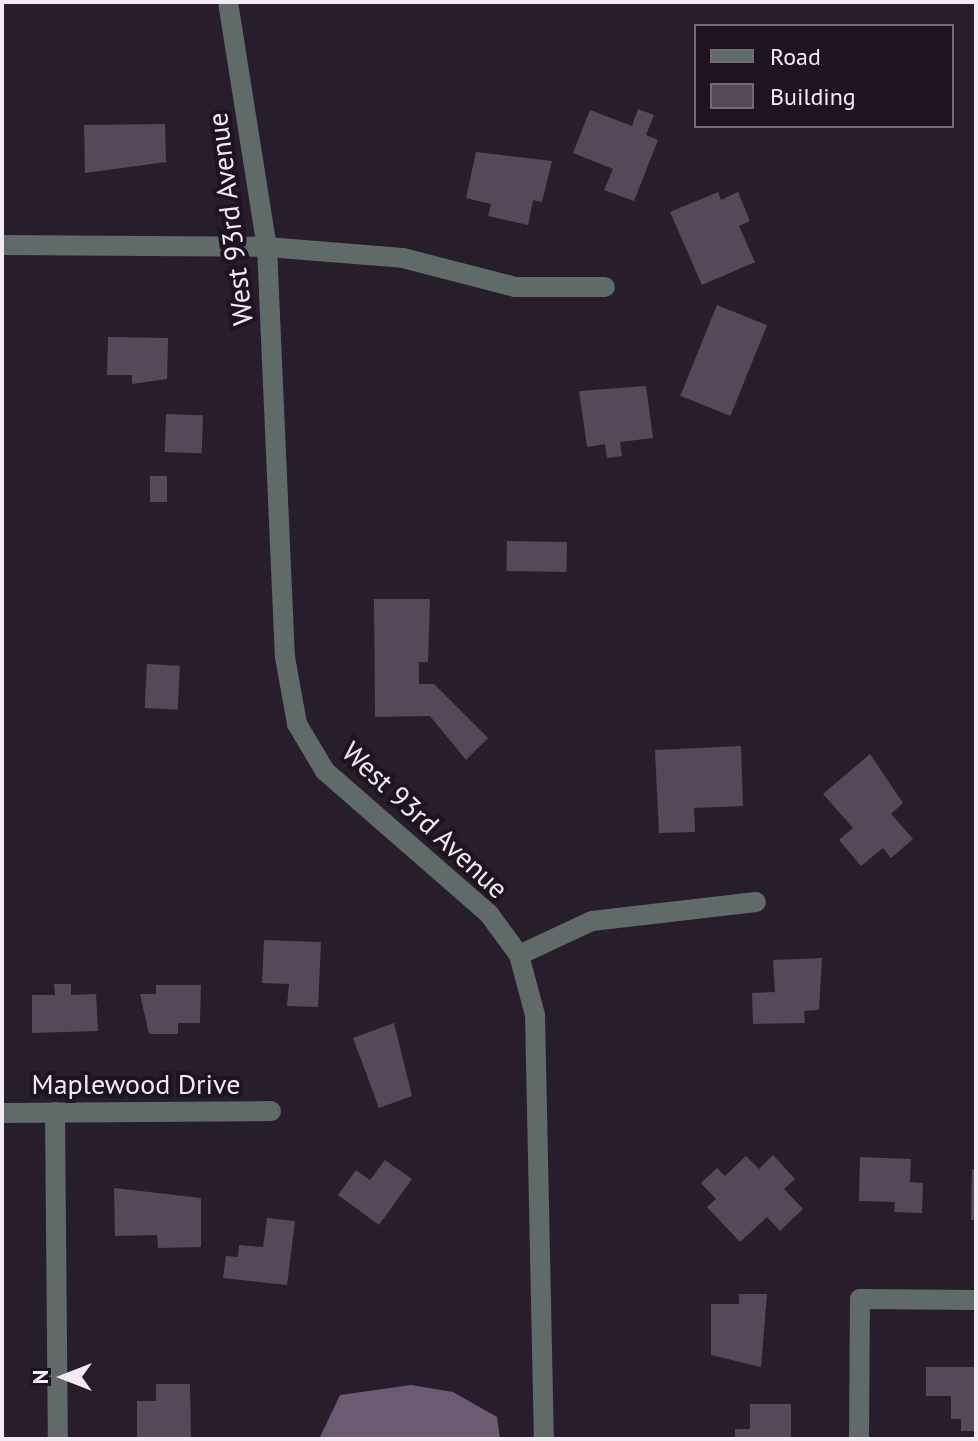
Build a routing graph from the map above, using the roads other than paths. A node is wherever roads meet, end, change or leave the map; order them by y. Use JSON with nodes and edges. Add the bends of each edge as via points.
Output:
{"nodes":[{"id":1,"x":228,"y":2,"type":"edge"},
{"id":2,"x":2,"y":245,"type":"edge"},
{"id":3,"x":267,"y":247,"type":"junction"},
{"id":4,"x":605,"y":287,"type":"dead end"},
{"id":5,"x":756,"y":902,"type":"dead end"},
{"id":6,"x":519,"y":955,"type":"junction"},
{"id":7,"x":271,"y":1111,"type":"dead end"},
{"id":8,"x":55,"y":1112,"type":"junction"},
{"id":9,"x":2,"y":1113,"type":"edge"},
{"id":10,"x":976,"y":1300,"type":"edge"},
{"id":11,"x":58,"y":1439,"type":"edge"},
{"id":12,"x":544,"y":1439,"type":"edge"},
{"id":13,"x":859,"y":1439,"type":"edge"}],
"edges":[{"from":1,"to":3,"type":"street","name":"West 93rd Avenue"},
{"from":2,"to":3,"type":"street"},
{"from":3,"to":4,"type":"street","via":[[403,258],[515,287]]},
{"from":3,"to":6,"type":"street","name":"West 93rd Avenue","via":[[285,657],[297,724],[325,771],[489,914]]},
{"from":5,"to":6,"type":"street","via":[[592,921]]},
{"from":6,"to":12,"type":"street","name":"West 93rd Avenue","via":[[535,1015]]},
{"from":7,"to":8,"type":"street","name":"Maplewood Drive"},
{"from":8,"to":9,"type":"street","name":"Maplewood Drive"},
{"from":8,"to":11,"type":"street"},
{"from":10,"to":13,"type":"street","via":[[860,1299]]}]}
